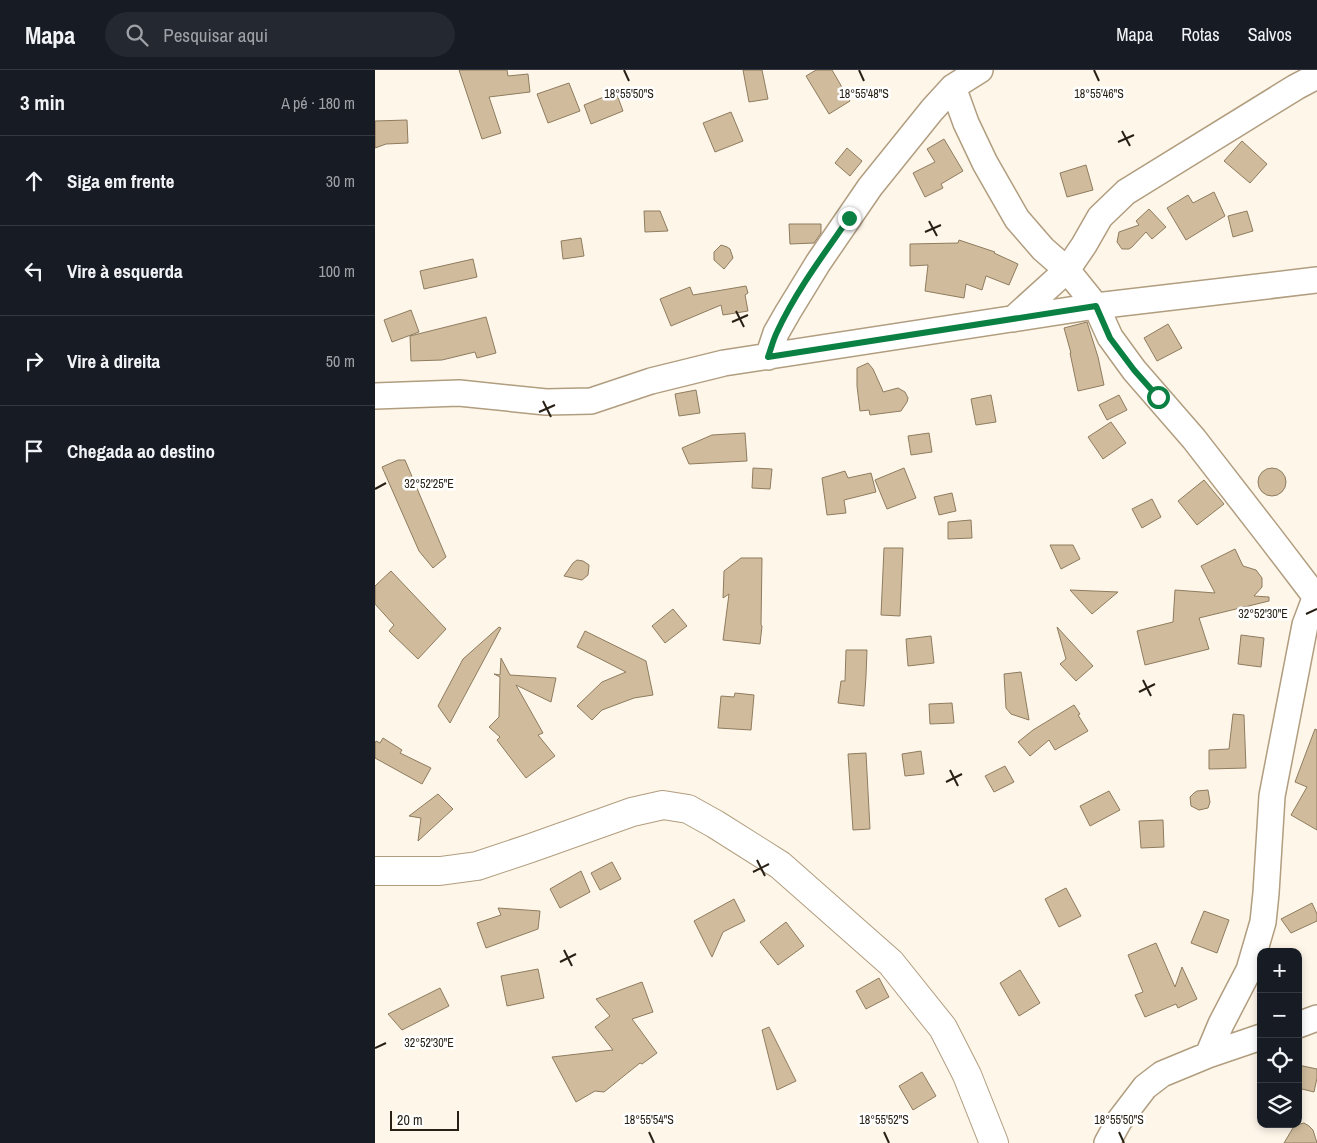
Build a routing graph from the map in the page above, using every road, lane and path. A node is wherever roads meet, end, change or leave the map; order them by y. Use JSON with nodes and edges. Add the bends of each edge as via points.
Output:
{"nodes":[{"id":1,"x":980,"y":70,"type":"edge"},
{"id":2,"x":1317,"y":76,"type":"edge"},
{"id":3,"x":953,"y":87,"type":"junction"},
{"id":4,"x":1067,"y":270,"type":"junction"},
{"id":5,"x":1317,"y":280,"type":"edge"},
{"id":6,"x":1096,"y":306,"type":"junction"},
{"id":7,"x":1013,"y":319,"type":"junction"},
{"id":8,"x":768,"y":357,"type":"junction"},
{"id":9,"x":375,"y":396,"type":"edge"},
{"id":10,"x":1316,"y":594,"type":"edge"},
{"id":11,"x":375,"y":871,"type":"edge"},
{"id":12,"x":1317,"y":1018,"type":"edge"},
{"id":13,"x":1302,"y":1023,"type":"edge"},
{"id":14,"x":1258,"y":1038,"type":"edge"},
{"id":15,"x":1208,"y":1055,"type":"junction"},
{"id":16,"x":994,"y":1143,"type":"edge"},
{"id":17,"x":1107,"y":1143,"type":"edge"}],
"edges":[{"from":1,"to":3,"type":"street"},
{"from":2,"to":4,"type":"street","via":[[1126,192],[1100,217]]},
{"from":3,"to":4,"type":"street","via":[[969,131],[1017,219]]},
{"from":3,"to":8,"type":"street","via":[[870,187],[788,312]]},
{"from":4,"to":6,"type":"street"},
{"from":4,"to":7,"type":"street"},
{"from":5,"to":6,"type":"street"},
{"from":6,"to":7,"type":"street"},
{"from":6,"to":10,"type":"street","via":[[1110,338],[1134,370],[1194,439]]},
{"from":7,"to":8,"type":"street"},
{"from":8,"to":9,"type":"street","via":[[724,363],[651,381],[591,401],[546,402],[459,393]]},
{"from":10,"to":15,"type":"street","via":[[1305,625],[1272,796],[1263,922],[1249,970]]},
{"from":11,"to":16,"type":"street","via":[[440,871],[477,866],[632,812],[663,805],[688,809],[780,865],[891,963],[943,1028],[967,1075]]},
{"from":12,"to":13,"type":"street"},
{"from":14,"to":15,"type":"street"},
{"from":15,"to":17,"type":"street","via":[[1162,1074],[1145,1087],[1119,1120]]}]}
